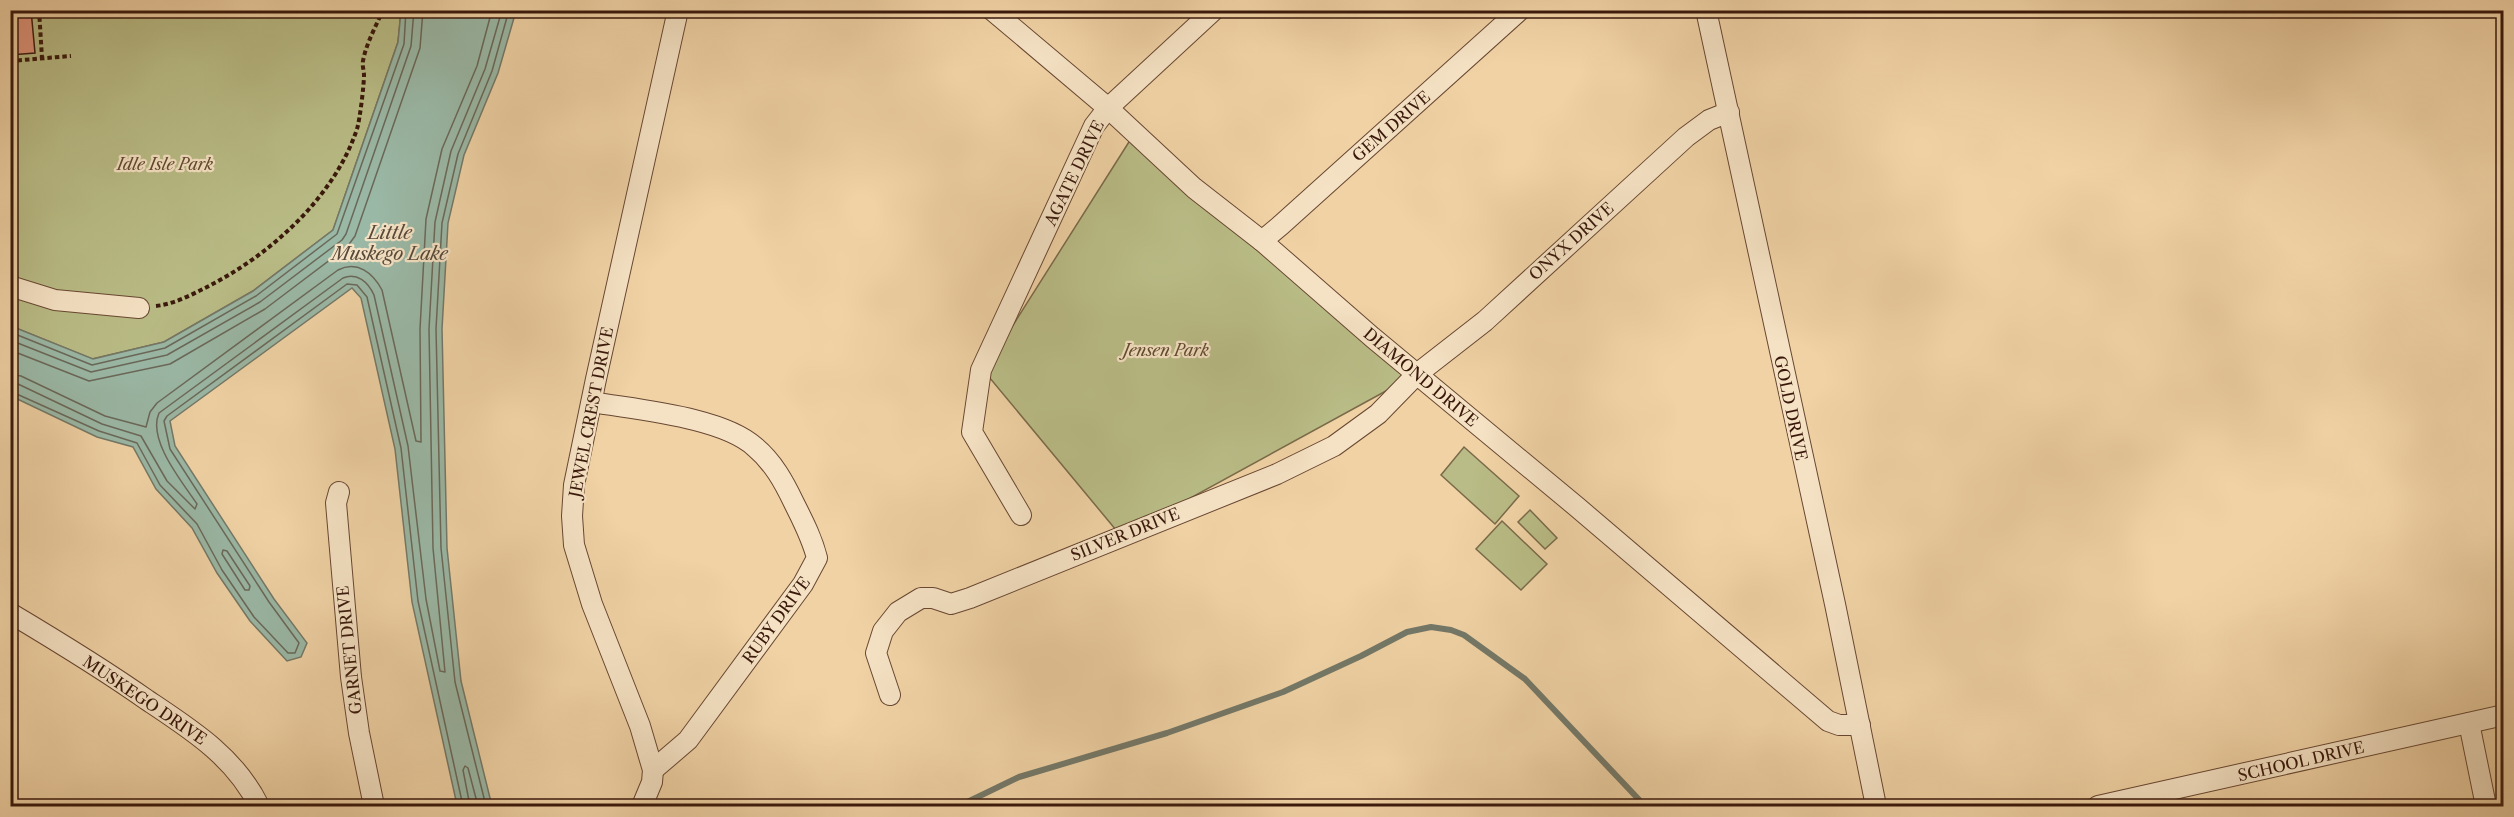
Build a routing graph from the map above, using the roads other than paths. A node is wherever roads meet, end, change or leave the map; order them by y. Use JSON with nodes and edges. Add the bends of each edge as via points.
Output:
{"nodes":[{"id":1,"x":678,"y":10,"type":"edge"},
{"id":2,"x":992,"y":10,"type":"edge"},
{"id":3,"x":1214,"y":10,"type":"edge"},
{"id":4,"x":1520,"y":10,"type":"edge"},
{"id":5,"x":1706,"y":10,"type":"edge"},
{"id":6,"x":1108,"y":108,"type":"junction"},
{"id":7,"x":1728,"y":112,"type":"junction"},
{"id":8,"x":1262,"y":241,"type":"junction"},
{"id":9,"x":10,"y":286,"type":"edge"},
{"id":10,"x":139,"y":308,"type":"road end"},
{"id":11,"x":1417,"y":374,"type":"junction"},
{"id":12,"x":592,"y":402,"type":"junction"},
{"id":13,"x":339,"y":492,"type":"dead end"},
{"id":14,"x":1021,"y":515,"type":"dead end"},
{"id":15,"x":10,"y":613,"type":"edge"},
{"id":16,"x":890,"y":695,"type":"dead end"},
{"id":17,"x":2504,"y":716,"type":"edge"},
{"id":18,"x":2469,"y":723,"type":"junction"},
{"id":19,"x":1860,"y":725,"type":"junction"},
{"id":20,"x":652,"y":770,"type":"junction"},
{"id":21,"x":260,"y":807,"type":"edge"},
{"id":22,"x":374,"y":807,"type":"edge"},
{"id":23,"x":642,"y":807,"type":"edge"},
{"id":24,"x":1876,"y":807,"type":"edge"},
{"id":25,"x":2098,"y":807,"type":"edge"},
{"id":26,"x":2486,"y":807,"type":"edge"}],
"edges":[{"from":1,"to":12,"type":"street","name":"JEWEL CREST DRIVE"},
{"from":2,"to":6,"type":"street","name":"DIAMOND DRIVE"},
{"from":3,"to":6,"type":"street","name":"AGATE DRIVE"},
{"from":4,"to":8,"type":"street","name":"GEM DRIVE"},
{"from":5,"to":7,"type":"street","name":"GOLD DRIVE"},
{"from":6,"to":8,"type":"street","name":"DIAMOND DRIVE","via":[[1194,188]]},
{"from":6,"to":14,"type":"street","name":"AGATE DRIVE","via":[[1089,136],[981,370],[972,432]]},
{"from":7,"to":11,"type":"street","name":"ONYX DRIVE","via":[[1686,137],[1485,321]]},
{"from":7,"to":19,"type":"street","name":"GOLD DRIVE"},
{"from":8,"to":11,"type":"street","name":"DIAMOND DRIVE"},
{"from":9,"to":10,"type":"street","via":[[54,300]]},
{"from":11,"to":16,"type":"street","name":"SILVER DRIVE","via":[[1378,414],[1334,446],[1277,474],[970,598],[951,604],[933,598],[915,600],[898,612],[883,631],[876,653]]},
{"from":11,"to":19,"type":"street","name":"DIAMOND DRIVE","via":[[1828,721]]},
{"from":12,"to":20,"type":"street","name":"JEWEL CREST DRIVE","via":[[574,485],[574,545],[592,604],[640,726]]},
{"from":12,"to":20,"type":"street","name":"RUBY DRIVE","via":[[694,421],[740,436],[756,447],[780,474],[817,558],[803,584],[687,740]]},
{"from":13,"to":22,"type":"street","name":"GARNET DRIVE","via":[[336,503],[351,676]]},
{"from":15,"to":21,"type":"street","name":"MUSKEGO DRIVE","via":[[202,737],[242,776]]},
{"from":17,"to":18,"type":"street","name":"SCHOOL DRIVE"},
{"from":18,"to":25,"type":"street","name":"SCHOOL DRIVE"},
{"from":18,"to":26,"type":"street"},
{"from":19,"to":24,"type":"street","name":"GOLD DRIVE"},
{"from":20,"to":23,"type":"street","name":"JEWEL CREST DRIVE","via":[[652,782]]}]}
